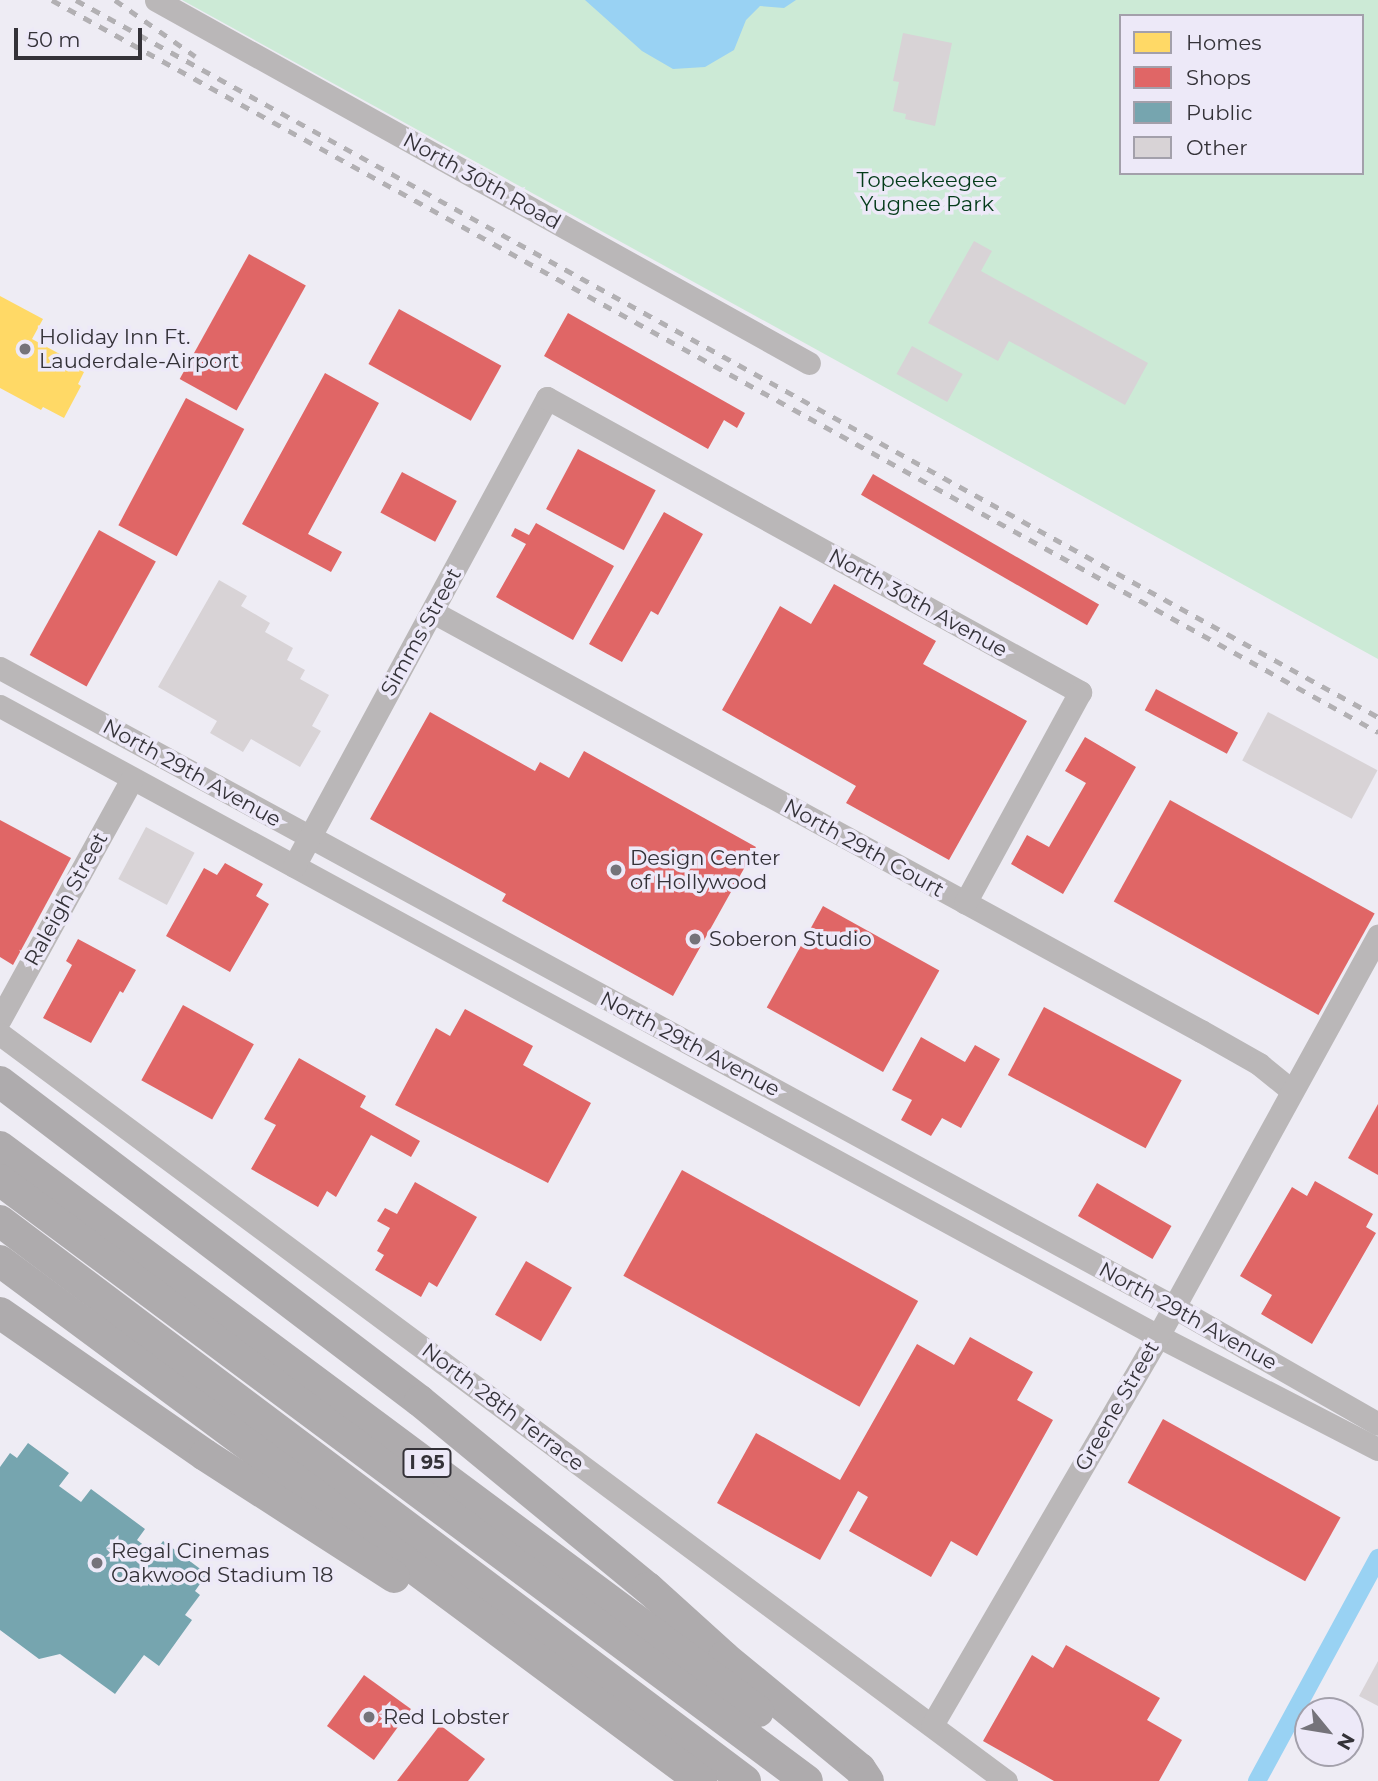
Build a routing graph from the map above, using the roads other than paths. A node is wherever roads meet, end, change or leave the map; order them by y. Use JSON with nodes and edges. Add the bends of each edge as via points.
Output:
{"nodes":[{"id":1,"x":156,"y":0,"type":"edge"},
{"id":2,"x":809,"y":363,"type":"dead end"},
{"id":3,"x":547,"y":398,"type":"joint"},
{"id":4,"x":433,"y":612,"type":"junction"},
{"id":5,"x":0,"y":668,"type":"edge"},
{"id":6,"x":0,"y":706,"type":"edge"},
{"id":7,"x":132,"y":779,"type":"junction"},
{"id":8,"x":310,"y":836,"type":"junction"},
{"id":9,"x":294,"y":866,"type":"junction"},
{"id":10,"x":965,"y":903,"type":"junction"},
{"id":11,"x":1378,"y":936,"type":"edge"},
{"id":12,"x":0,"y":1019,"type":"edge"},
{"id":13,"x":0,"y":1034,"type":"edge"},
{"id":14,"x":0,"y":1082,"type":"edge"},
{"id":15,"x":1291,"y":1090,"type":"junction"},
{"id":16,"x":0,"y":1147,"type":"edge"},
{"id":17,"x":0,"y":1180,"type":"edge"},
{"id":18,"x":0,"y":1221,"type":"edge"},
{"id":19,"x":0,"y":1261,"type":"edge"},
{"id":20,"x":1174,"y":1307,"type":"junction"},
{"id":21,"x":0,"y":1313,"type":"edge"},
{"id":22,"x":1158,"y":1336,"type":"junction"},
{"id":23,"x":1378,"y":1424,"type":"edge"},
{"id":24,"x":1378,"y":1449,"type":"edge"},
{"id":25,"x":932,"y":1725,"type":"junction"},
{"id":26,"x":655,"y":1746,"type":"junction"},
{"id":27,"x":701,"y":1781,"type":"edge"},
{"id":28,"x":745,"y":1781,"type":"edge"},
{"id":29,"x":807,"y":1781,"type":"edge"},
{"id":30,"x":851,"y":1781,"type":"edge"},
{"id":31,"x":868,"y":1781,"type":"edge"},
{"id":32,"x":1006,"y":1781,"type":"edge"}],
"edges":[{"from":1,"to":2,"type":"street","name":"North 30th Road"},
{"from":3,"to":4,"type":"street","name":"Simms Street"},
{"from":3,"to":10,"type":"street","name":"North 30th Avenue","via":[[1080,692]]},
{"from":4,"to":8,"type":"street","name":"Simms Street"},
{"from":4,"to":10,"type":"street","name":"North 29th Court"},
{"from":5,"to":8,"type":"street","name":"North 29th Avenue"},
{"from":6,"to":7,"type":"street","name":"North 29th Avenue"},
{"from":7,"to":9,"type":"street","name":"North 29th Avenue"},
{"from":7,"to":12,"type":"street","name":"Raleigh Street"},
{"from":8,"to":9,"type":"street","name":"Simms Street"},
{"from":8,"to":20,"type":"street","name":"North 29th Avenue"},
{"from":9,"to":22,"type":"street","name":"North 29th Avenue"},
{"from":10,"to":15,"type":"street","name":"North 29th Court","via":[[1259,1064]]},
{"from":11,"to":15,"type":"street","name":"Greene Street"},
{"from":13,"to":25,"type":"street","name":"North 28th Terrace"},
{"from":14,"to":31,"type":"highway","via":[[420,1401],[648,1588],[860,1769]]},
{"from":15,"to":20,"type":"street","name":"Greene Street"},
{"from":16,"to":30,"type":"highway","number":"I 95"},
{"from":17,"to":29,"type":"highway"},
{"from":18,"to":28,"type":"highway"},
{"from":19,"to":26,"type":"highway"},
{"from":20,"to":22,"type":"street","name":"Greene Street"},
{"from":20,"to":23,"type":"street","name":"North 29th Avenue"},
{"from":21,"to":26,"type":"highway","via":[[205,1455]]},
{"from":22,"to":24,"type":"street","name":"North 29th Avenue"},
{"from":22,"to":25,"type":"street","name":"Greene Street"},
{"from":25,"to":32,"type":"street","name":"North 28th Terrace"},
{"from":26,"to":27,"type":"highway"}]}
